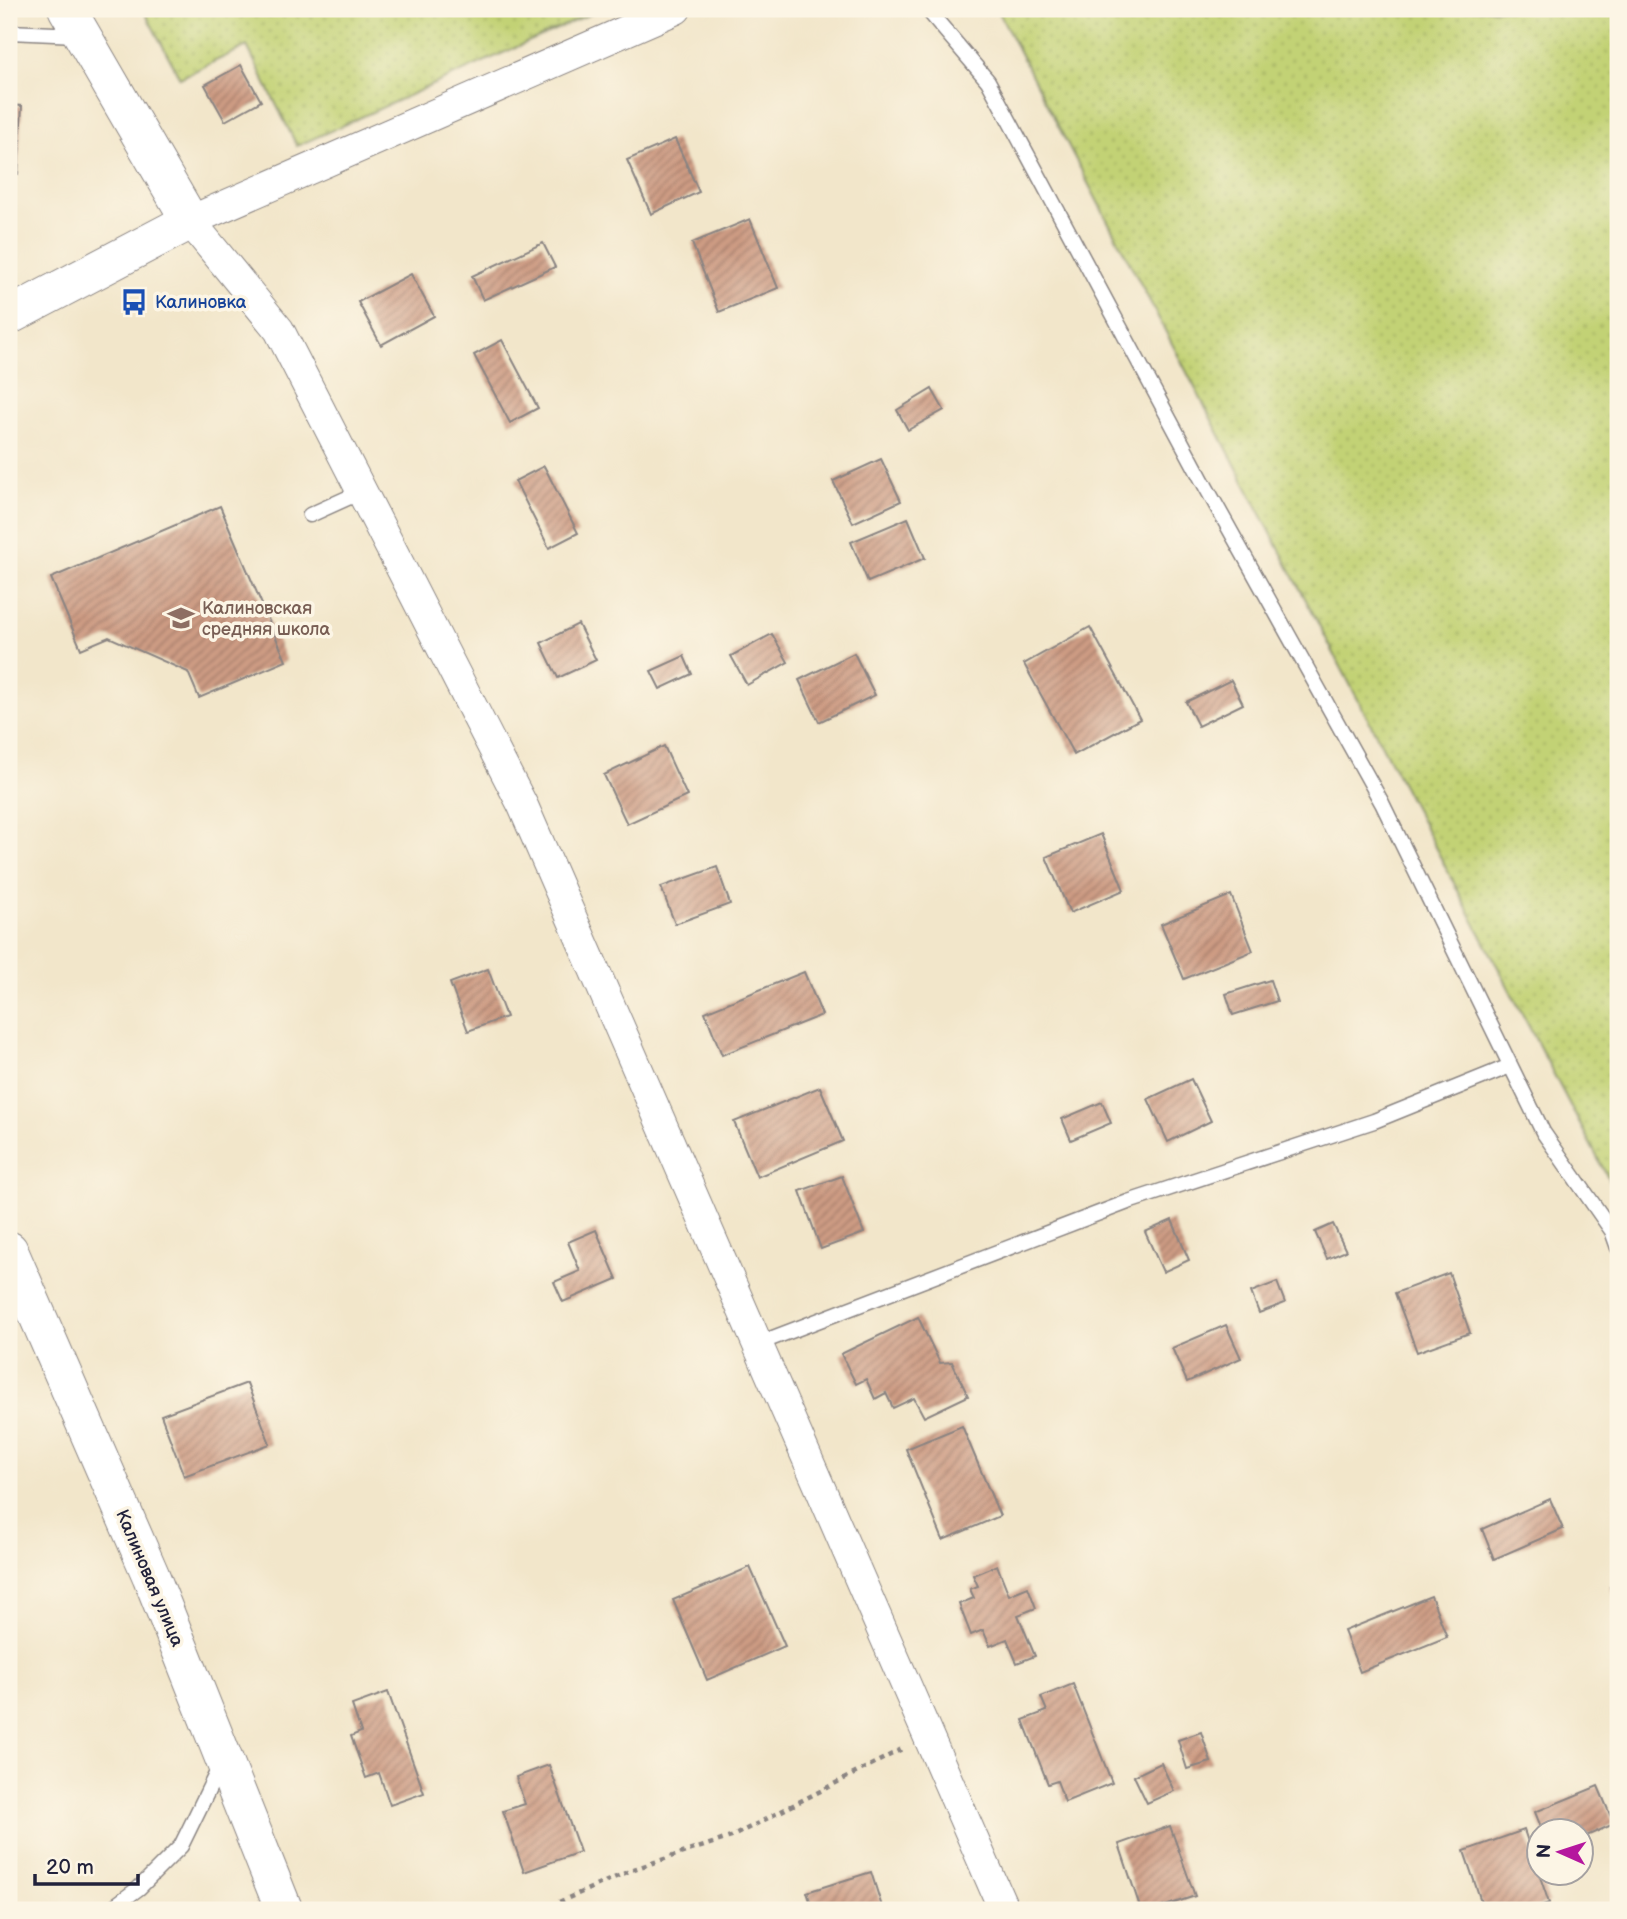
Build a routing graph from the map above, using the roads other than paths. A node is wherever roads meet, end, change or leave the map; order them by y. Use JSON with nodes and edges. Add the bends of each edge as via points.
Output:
{"nodes":[{"id":1,"x":676,"y":9,"type":"edge"},
{"id":2,"x":927,"y":9,"type":"edge"},
{"id":3,"x":75,"y":22,"type":"edge"},
{"id":4,"x":9,"y":32,"type":"edge"},
{"id":5,"x":190,"y":221,"type":"junction"},
{"id":6,"x":9,"y":316,"type":"edge"},
{"id":7,"x":363,"y":491,"type":"junction"},
{"id":8,"x":310,"y":515,"type":"dead end"},
{"id":9,"x":1510,"y":1066,"type":"junction"},
{"id":10,"x":1618,"y":1248,"type":"edge"},
{"id":11,"x":9,"y":1250,"type":"edge"},
{"id":12,"x":757,"y":1344,"type":"junction"},
{"id":13,"x":223,"y":1758,"type":"junction"},
{"id":14,"x":109,"y":1910,"type":"edge"},
{"id":15,"x":284,"y":1910,"type":"edge"},
{"id":16,"x":1004,"y":1910,"type":"edge"}],
"edges":[{"from":1,"to":5,"type":"street"},
{"from":2,"to":9,"type":"lane","via":[[988,82],[1382,803]]},
{"from":3,"to":4,"type":"lane"},
{"from":3,"to":5,"type":"street"},
{"from":5,"to":6,"type":"street"},
{"from":5,"to":7,"type":"street","via":[[279,330]]},
{"from":7,"to":8,"type":"lane"},
{"from":7,"to":12,"type":"street","via":[[523,806]]},
{"from":9,"to":10,"type":"lane","via":[[1542,1132],[1612,1231]]},
{"from":9,"to":12,"type":"lane","via":[[1374,1121],[1128,1202]]},
{"from":11,"to":13,"type":"street","name":"Калиновая улица","via":[[151,1576]]},
{"from":12,"to":16,"type":"street"},
{"from":13,"to":14,"type":"lane","via":[[181,1846]]},
{"from":13,"to":15,"type":"street","name":"Калиновая улица"}]}
